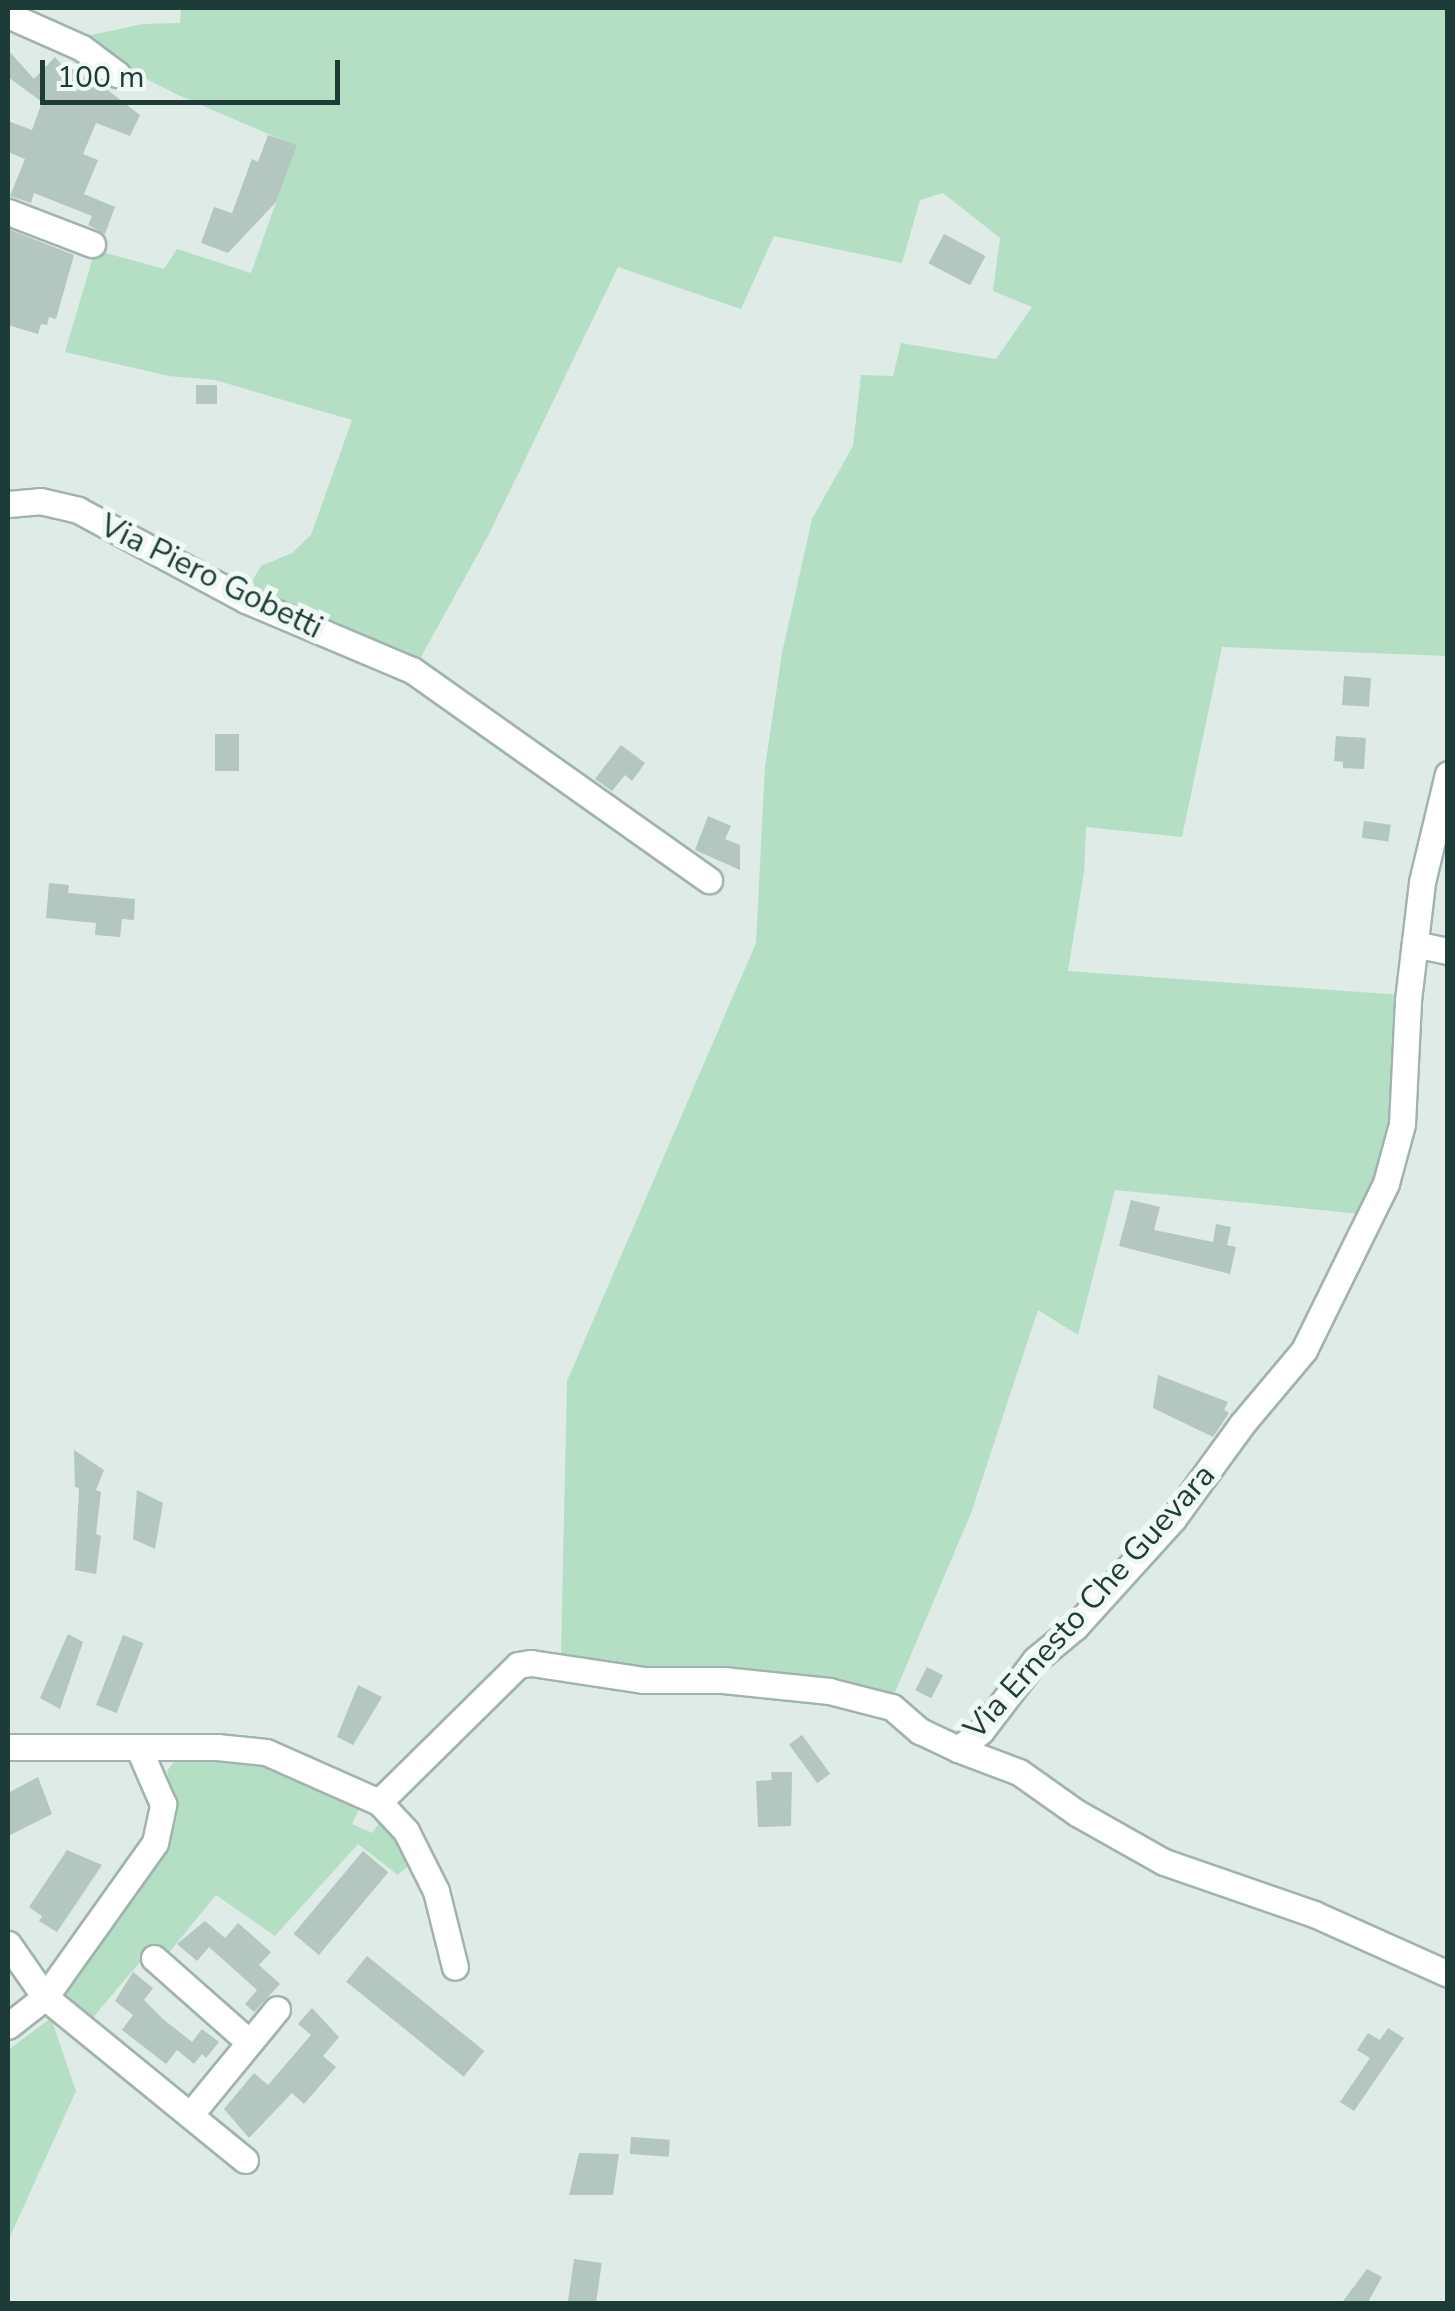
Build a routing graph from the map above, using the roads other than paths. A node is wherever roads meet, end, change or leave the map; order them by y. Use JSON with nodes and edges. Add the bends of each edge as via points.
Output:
{"nodes":[{"id":1,"x":8,"y":15,"type":"edge"},
{"id":2,"x":117,"y":74,"type":"dead end"},
{"id":3,"x":8,"y":212,"type":"edge"},
{"id":4,"x":92,"y":244,"type":"dead end"},
{"id":5,"x":8,"y":504,"type":"edge"},
{"id":6,"x":1448,"y":774,"type":"edge"},
{"id":7,"x":709,"y":880,"type":"dead end"},
{"id":8,"x":1415,"y":944,"type":"junction"},
{"id":9,"x":1448,"y":952,"type":"edge"},
{"id":10,"x":8,"y":1747,"type":"edge"},
{"id":11,"x":958,"y":1749,"type":"junction"},
{"id":12,"x":139,"y":1750,"type":"junction"},
{"id":13,"x":378,"y":1802,"type":"junction"},
{"id":14,"x":8,"y":1944,"type":"edge"},
{"id":15,"x":154,"y":1958,"type":"dead end"},
{"id":16,"x":455,"y":1967,"type":"dead end"},
{"id":17,"x":1448,"y":1974,"type":"edge"},
{"id":18,"x":45,"y":1997,"type":"junction"},
{"id":19,"x":276,"y":2009,"type":"dead end"},
{"id":20,"x":8,"y":2026,"type":"edge"},
{"id":21,"x":250,"y":2042,"type":"junction"},
{"id":22,"x":190,"y":2115,"type":"junction"},
{"id":23,"x":245,"y":2160,"type":"dead end"}],
"edges":[{"from":1,"to":2,"type":"street","via":[[82,48]]},
{"from":3,"to":4,"type":"street"},
{"from":5,"to":7,"type":"street","name":"Via Piero Gobetti","via":[[40,501],[78,510],[246,600],[412,670]]},
{"from":6,"to":8,"type":"street","name":"Via Ernesto Che Guevara"},
{"from":8,"to":9,"type":"street"},
{"from":8,"to":11,"type":"street","name":"Via Ernesto Che Guevara","via":[[1402,1124],[1386,1182],[1304,1350],[1173,1519]]},
{"from":10,"to":12,"type":"street"},
{"from":11,"to":13,"type":"street","name":"Via Ernesto Che Guevara","via":[[920,1731],[892,1707],[829,1691],[644,1680],[532,1663],[518,1665]]},
{"from":11,"to":17,"type":"street","via":[[1019,1772],[1164,1862],[1314,1914]]},
{"from":12,"to":13,"type":"street","via":[[266,1752]]},
{"from":12,"to":18,"type":"street","via":[[164,1804],[156,1843]]},
{"from":13,"to":16,"type":"street","via":[[406,1831],[436,1890]]},
{"from":14,"to":18,"type":"street"},
{"from":15,"to":21,"type":"street"},
{"from":18,"to":20,"type":"street"},
{"from":18,"to":22,"type":"street"},
{"from":19,"to":21,"type":"street"},
{"from":21,"to":22,"type":"street"},
{"from":22,"to":23,"type":"street"}]}
